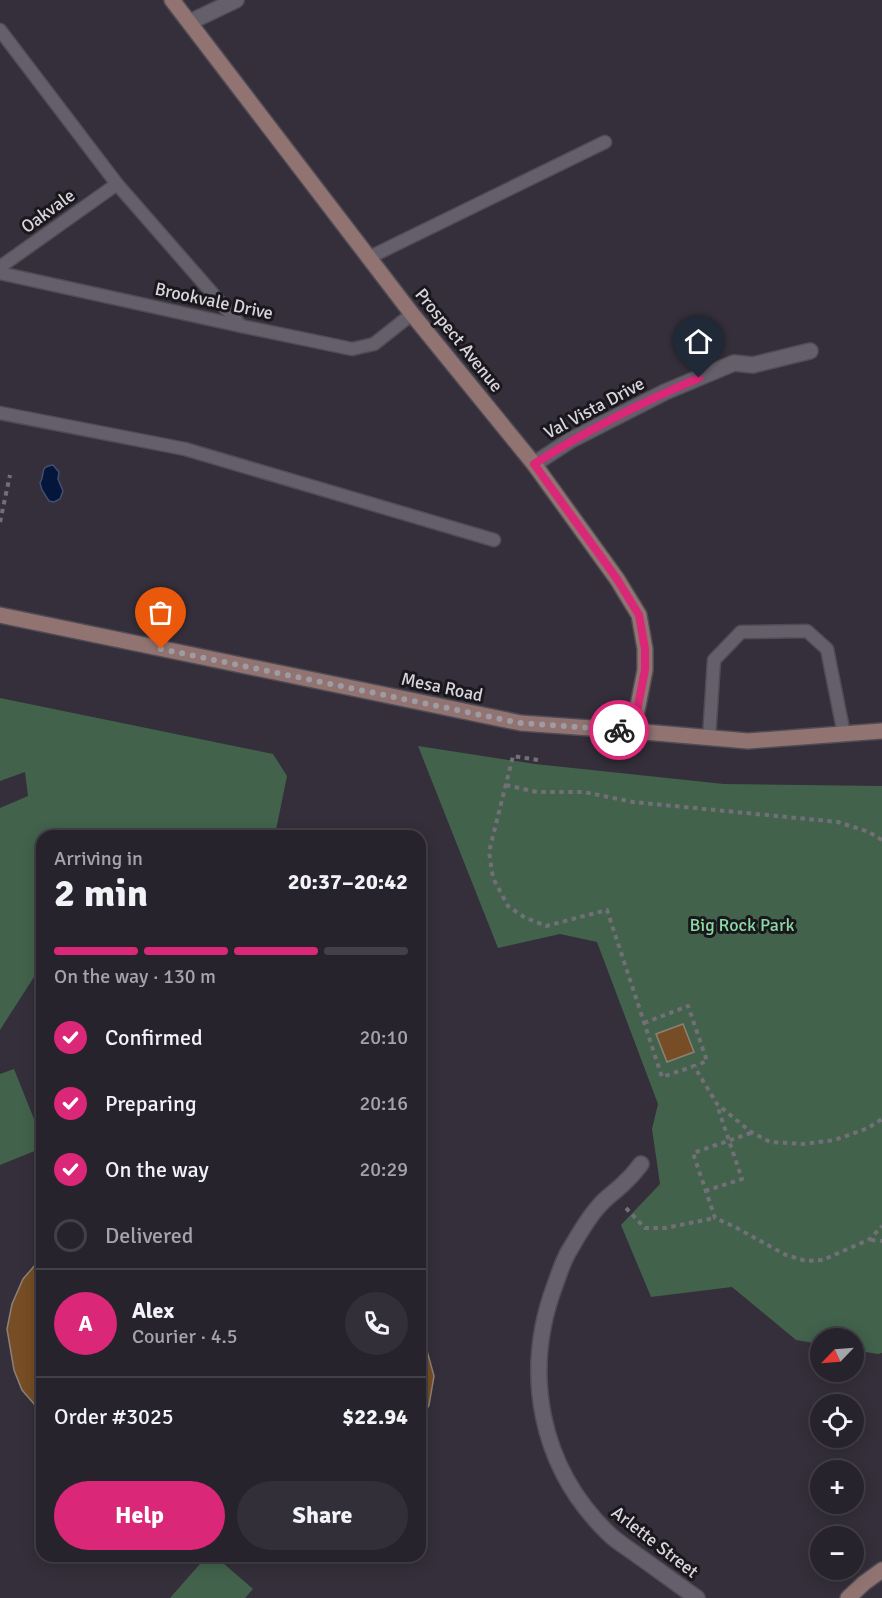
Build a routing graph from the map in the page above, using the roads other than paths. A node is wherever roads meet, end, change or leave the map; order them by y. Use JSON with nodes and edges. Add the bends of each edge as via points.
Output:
{"nodes":[{"id":1,"x":172,"y":0,"type":"edge"},
{"id":2,"x":236,"y":0,"type":"edge"},
{"id":3,"x":190,"y":22,"type":"junction"},
{"id":4,"x":0,"y":30,"type":"edge"},
{"id":5,"x":605,"y":141,"type":"dead end"},
{"id":6,"x":117,"y":184,"type":"junction"},
{"id":7,"x":370,"y":257,"type":"junction"},
{"id":8,"x":0,"y":267,"type":"edge"},
{"id":9,"x":0,"y":273,"type":"edge"},
{"id":10,"x":412,"y":314,"type":"junction"},
{"id":11,"x":241,"y":326,"type":"junction"},
{"id":12,"x":810,"y":351,"type":"dead end"},
{"id":13,"x":0,"y":413,"type":"edge"},
{"id":14,"x":534,"y":464,"type":"junction"},
{"id":15,"x":494,"y":540,"type":"dead end"},
{"id":16,"x":0,"y":615,"type":"edge"},
{"id":17,"x":633,"y":731,"type":"junction"},
{"id":18,"x":882,"y":731,"type":"edge"},
{"id":19,"x":844,"y":734,"type":"junction"},
{"id":20,"x":709,"y":738,"type":"junction"},
{"id":21,"x":641,"y":1164,"type":"dead end"},
{"id":22,"x":882,"y":1570,"type":"edge"},
{"id":23,"x":697,"y":1598,"type":"edge"},
{"id":24,"x":848,"y":1598,"type":"edge"}],
"edges":[{"from":1,"to":3,"type":"street","name":"Prospect Avenue"},
{"from":2,"to":3,"type":"street"},
{"from":3,"to":7,"type":"street","name":"Prospect Avenue"},
{"from":4,"to":6,"type":"lane"},
{"from":5,"to":7,"type":"lane"},
{"from":6,"to":8,"type":"lane","name":"Oakvale"},
{"from":6,"to":11,"type":"lane"},
{"from":7,"to":10,"type":"street","name":"Prospect Avenue"},
{"from":9,"to":11,"type":"lane","name":"Brookvale Drive"},
{"from":10,"to":11,"type":"lane","name":"Brookvale Drive","via":[[374,344],[352,349]]},
{"from":10,"to":14,"type":"street","name":"Prospect Avenue"},
{"from":12,"to":14,"type":"street","name":"Val Vista Drive","via":[[753,364],[734,363],[665,392],[571,440]]},
{"from":13,"to":15,"type":"lane","via":[[185,449]]},
{"from":14,"to":17,"type":"street","name":"Prospect Avenue","via":[[639,615],[645,670]]},
{"from":16,"to":17,"type":"street","name":"Mesa Road","via":[[520,723]]},
{"from":17,"to":20,"type":"street","name":"Mesa Road"},
{"from":18,"to":19,"type":"street","name":"Mesa Road"},
{"from":19,"to":20,"type":"street","name":"Mesa Road","via":[[748,741]]},
{"from":19,"to":20,"type":"lane","via":[[827,649],[807,631],[741,632],[714,660]]},
{"from":21,"to":23,"type":"street","name":"Arlette Street","via":[[597,1207],[567,1254],[543,1325],[538,1383],[548,1439],[559,1466],[590,1514],[610,1535]]},
{"from":22,"to":24,"type":"street"}]}
